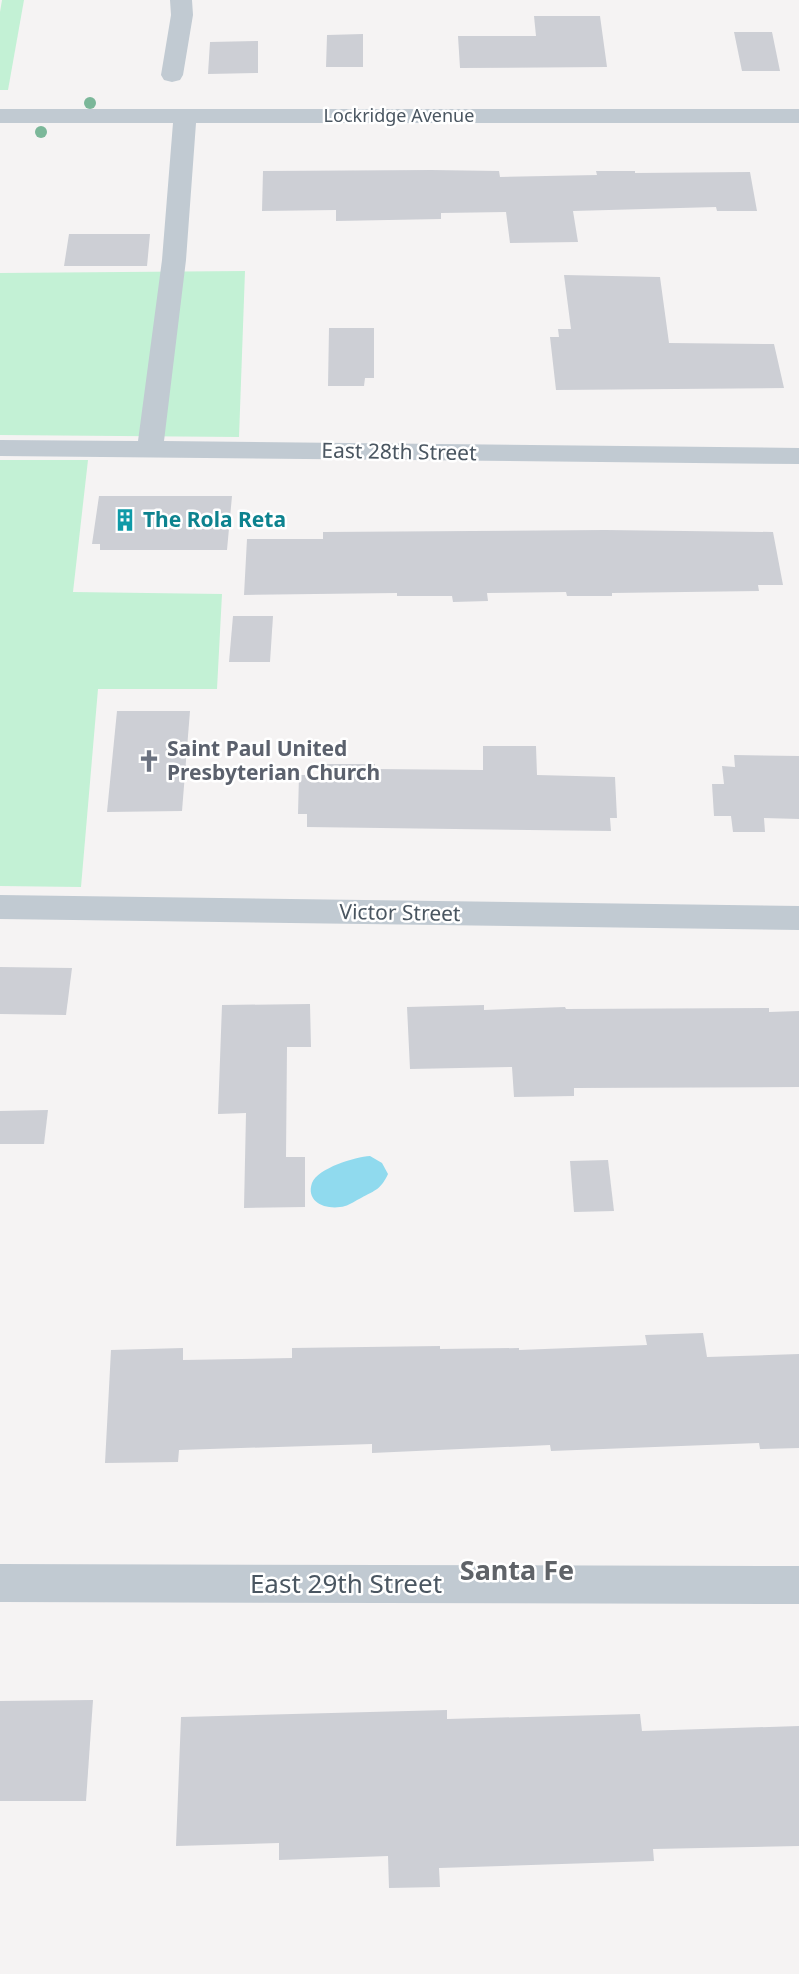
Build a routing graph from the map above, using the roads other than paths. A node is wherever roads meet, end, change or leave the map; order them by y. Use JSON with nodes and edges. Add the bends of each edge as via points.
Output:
{"nodes":[{"id":1,"x":181,"y":0,"type":"edge"},
{"id":2,"x":172,"y":75,"type":"dead end"},
{"id":3,"x":0,"y":116,"type":"edge"},
{"id":4,"x":184,"y":116,"type":"junction"},
{"id":5,"x":799,"y":116,"type":"edge"},
{"id":6,"x":0,"y":448,"type":"edge"},
{"id":7,"x":150,"y":450,"type":"junction"},
{"id":8,"x":799,"y":456,"type":"edge"},
{"id":9,"x":0,"y":907,"type":"edge"},
{"id":10,"x":799,"y":918,"type":"edge"},
{"id":11,"x":0,"y":1583,"type":"edge"},
{"id":12,"x":799,"y":1585,"type":"edge"}],
"edges":[{"from":1,"to":2,"type":"street"},
{"from":3,"to":4,"type":"street","name":"Lockridge Avenue"},
{"from":4,"to":5,"type":"street","name":"Lockridge Avenue"},
{"from":4,"to":7,"type":"street","via":[[174,260]]},
{"from":6,"to":7,"type":"street","name":"East 28th Street"},
{"from":7,"to":8,"type":"street","name":"East 28th Street"},
{"from":9,"to":10,"type":"street","name":"Victor Street"},
{"from":11,"to":12,"type":"street","name":"East 29th Street"}]}
